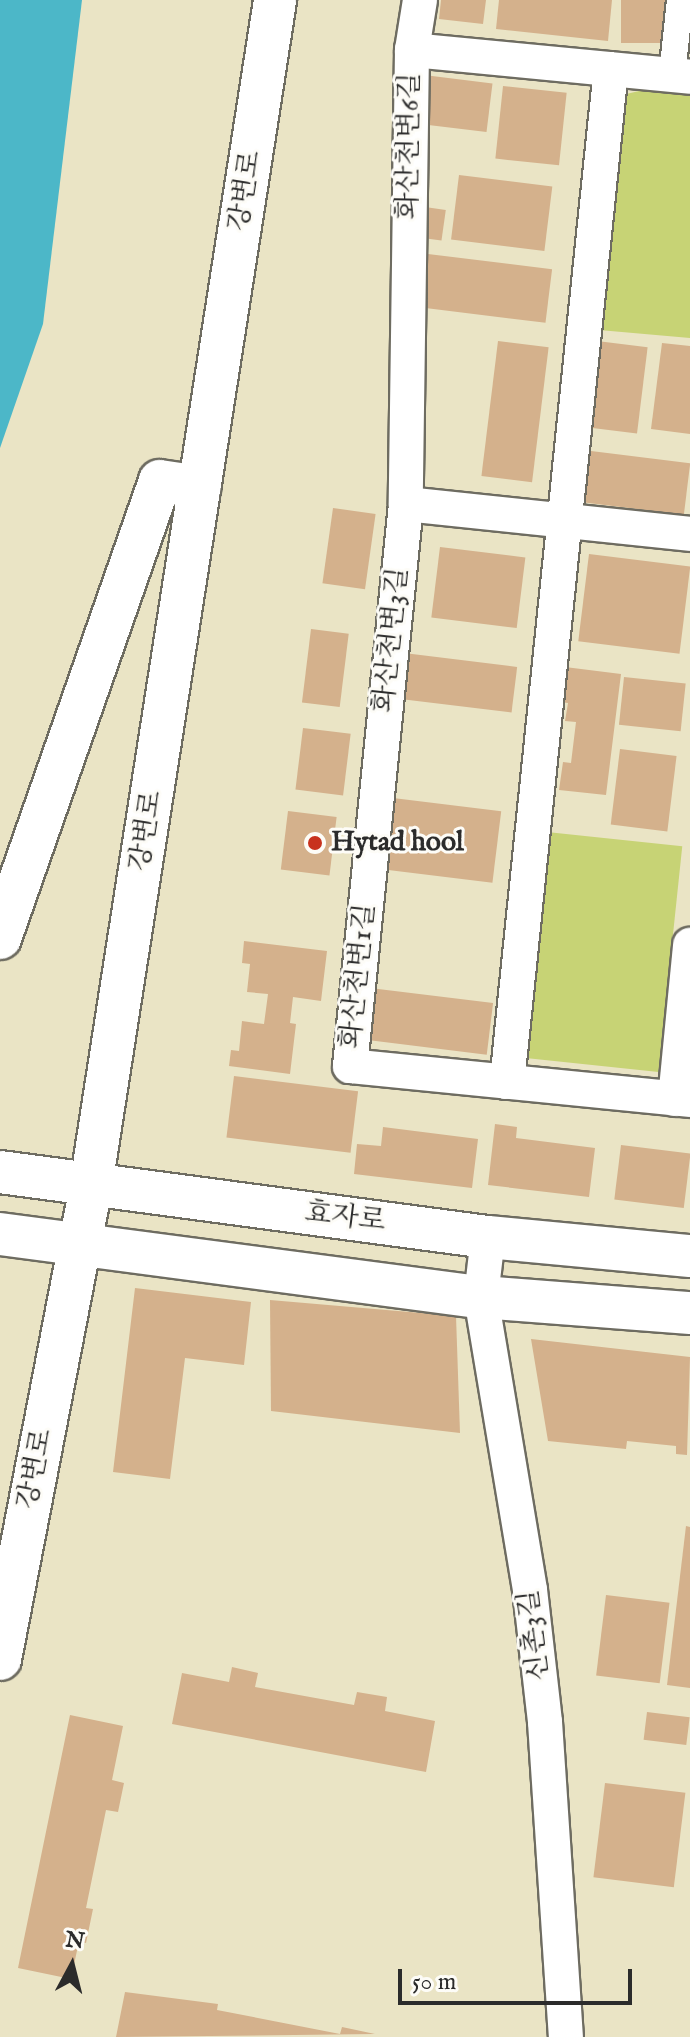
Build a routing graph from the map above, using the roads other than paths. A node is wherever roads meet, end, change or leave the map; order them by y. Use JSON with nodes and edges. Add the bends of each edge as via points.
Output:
{"nodes":[{"id":1,"x":275,"y":0,"type":"edge"},
{"id":2,"x":420,"y":0,"type":"edge"},
{"id":3,"x":680,"y":0,"type":"edge"},
{"id":4,"x":412,"y":50,"type":"junction"},
{"id":5,"x":611,"y":69,"type":"junction"},
{"id":6,"x":681,"y":76,"type":"edge"},
{"id":7,"x":408,"y":299,"type":"joint"},
{"id":8,"x":200,"y":487,"type":"junction"},
{"id":9,"x":406,"y":504,"type":"junction"},
{"id":10,"x":567,"y":521,"type":"junction"},
{"id":11,"x":690,"y":534,"type":"edge"},
{"id":12,"x":379,"y":775,"type":"joint"},
{"id":13,"x":0,"y":938,"type":"edge"},
{"id":14,"x":690,"y":945,"type":"edge"},
{"id":15,"x":507,"y":1082,"type":"junction"},
{"id":16,"x":683,"y":1099,"type":"edge"},
{"id":17,"x":0,"y":1172,"type":"edge"},
{"id":18,"x":91,"y":1185,"type":"junction"},
{"id":19,"x":18,"y":1236,"type":"edge"},
{"id":20,"x":488,"y":1237,"type":"junction"},
{"id":21,"x":80,"y":1243,"type":"junction"},
{"id":22,"x":690,"y":1256,"type":"edge"},
{"id":23,"x":481,"y":1297,"type":"junction"},
{"id":24,"x":690,"y":1313,"type":"edge"},
{"id":25,"x":0,"y":1659,"type":"edge"},
{"id":26,"x":566,"y":2037,"type":"edge"}],
"edges":[{"from":1,"to":8,"type":"street","name":"강변로"},
{"from":2,"to":4,"type":"street"},
{"from":3,"to":6,"type":"street"},
{"from":4,"to":5,"type":"street","name":"화산천변6길"},
{"from":4,"to":7,"type":"street","name":"화산천변6길"},
{"from":5,"to":6,"type":"street","name":"화산천변6길"},
{"from":5,"to":10,"type":"street"},
{"from":7,"to":9,"type":"street","name":"화산천변3길"},
{"from":8,"to":13,"type":"street","via":[[160,481]]},
{"from":8,"to":18,"type":"street","name":"강변로"},
{"from":9,"to":10,"type":"street"},
{"from":9,"to":12,"type":"street","name":"화산천변3길"},
{"from":10,"to":11,"type":"street"},
{"from":10,"to":15,"type":"street"},
{"from":12,"to":15,"type":"street","name":"화산천변1길","via":[[350,1066]]},
{"from":14,"to":16,"type":"street","name":"화산천변1길"},
{"from":15,"to":16,"type":"street","name":"화산천변1길"},
{"from":17,"to":18,"type":"street","name":"효자로"},
{"from":18,"to":20,"type":"street","name":"효자로"},
{"from":18,"to":21,"type":"street","name":"강변로"},
{"from":19,"to":21,"type":"street"},
{"from":20,"to":22,"type":"street","name":"효자로"},
{"from":20,"to":23,"type":"street","name":"신촌3길"},
{"from":21,"to":23,"type":"street"},
{"from":21,"to":25,"type":"street","name":"강변로"},
{"from":23,"to":24,"type":"street"},
{"from":23,"to":26,"type":"street","name":"신촌3길","via":[[530,1590],[545,1722]]}]}
